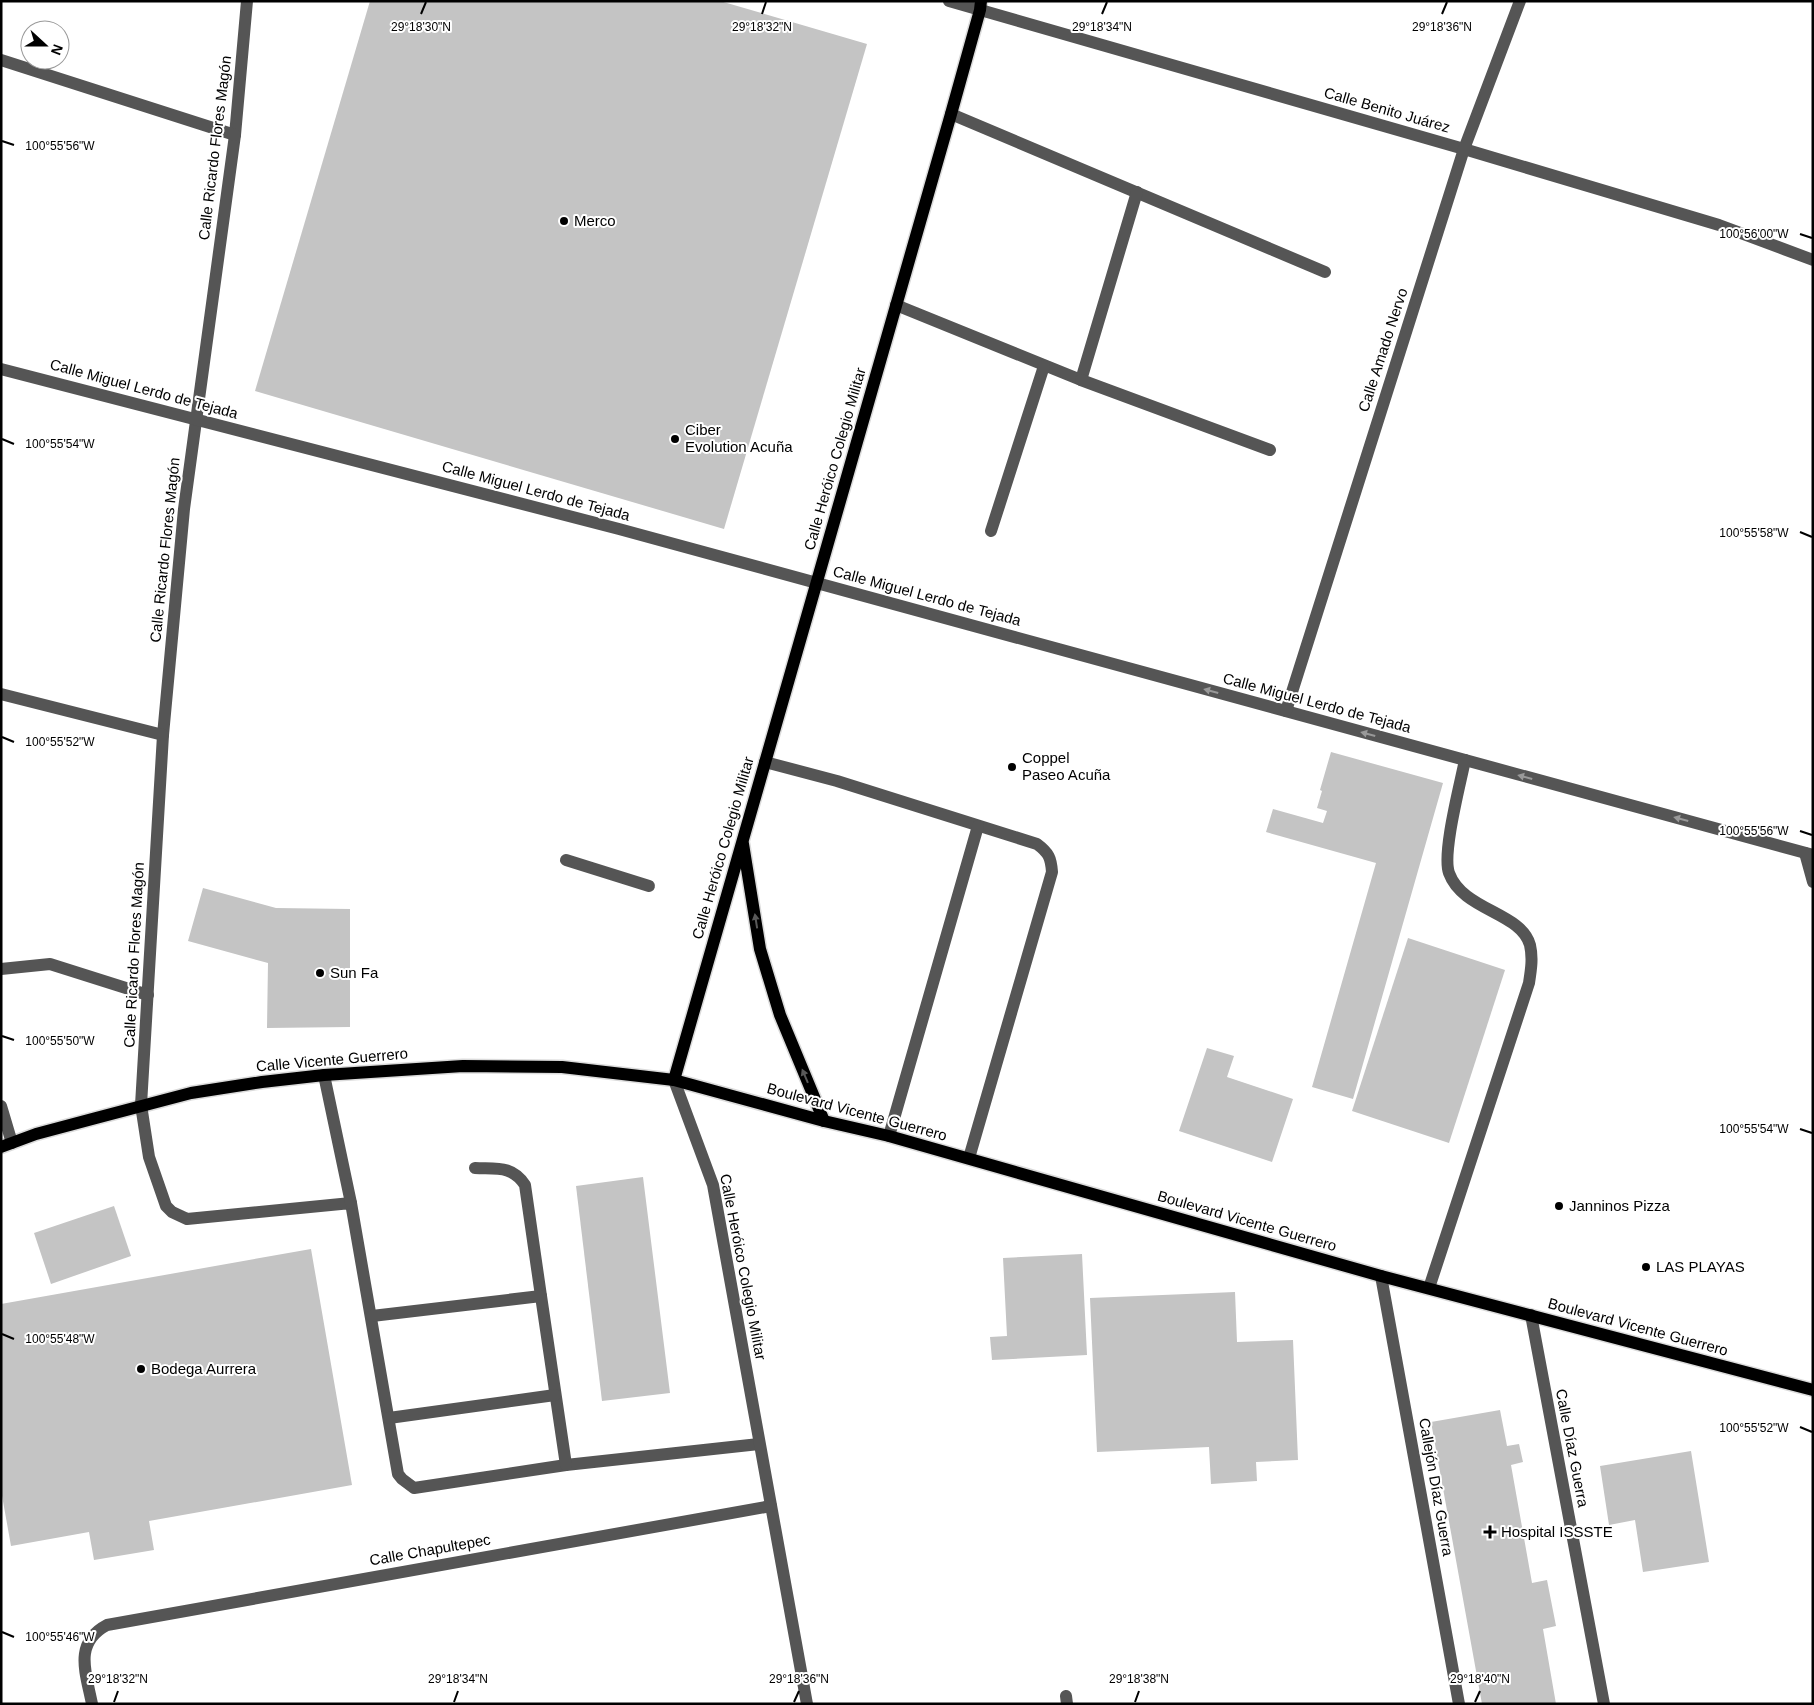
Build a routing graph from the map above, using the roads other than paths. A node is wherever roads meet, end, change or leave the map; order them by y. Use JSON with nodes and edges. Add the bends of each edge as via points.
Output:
{"nodes":[{"id":1,"x":247,"y":1,"type":"edge"},
{"id":2,"x":949,"y":1,"type":"edge"},
{"id":3,"x":1520,"y":1,"type":"edge"},
{"id":4,"x":982,"y":4,"type":"edge"},
{"id":5,"x":1,"y":60,"type":"edge"},
{"id":6,"x":951,"y":114,"type":"junction"},
{"id":7,"x":235,"y":136,"type":"junction"},
{"id":8,"x":1464,"y":149,"type":"junction"},
{"id":9,"x":1137,"y":192,"type":"junction"},
{"id":10,"x":1813,"y":260,"type":"edge"},
{"id":11,"x":1325,"y":272,"type":"dead end"},
{"id":12,"x":896,"y":305,"type":"junction"},
{"id":13,"x":1044,"y":366,"type":"junction"},
{"id":14,"x":1,"y":369,"type":"edge"},
{"id":15,"x":1081,"y":380,"type":"junction"},
{"id":16,"x":196,"y":419,"type":"junction"},
{"id":17,"x":1270,"y":450,"type":"dead end"},
{"id":18,"x":991,"y":532,"type":"dead end"},
{"id":19,"x":816,"y":583,"type":"junction"},
{"id":20,"x":1,"y":694,"type":"edge"},
{"id":21,"x":1286,"y":711,"type":"junction"},
{"id":22,"x":163,"y":735,"type":"junction"},
{"id":23,"x":1465,"y":760,"type":"junction"},
{"id":24,"x":764,"y":762,"type":"junction"},
{"id":25,"x":978,"y":826,"type":"junction"},
{"id":26,"x":742,"y":840,"type":"junction"},
{"id":27,"x":1809,"y":854,"type":"edge"},
{"id":28,"x":566,"y":860,"type":"dead end"},
{"id":29,"x":1813,"y":882,"type":"edge"},
{"id":30,"x":649,"y":886,"type":"dead end"},
{"id":31,"x":1,"y":969,"type":"edge"},
{"id":32,"x":148,"y":995,"type":"junction"},
{"id":33,"x":324,"y":1075,"type":"junction"},
{"id":34,"x":674,"y":1080,"type":"junction"},
{"id":35,"x":141,"y":1105,"type":"junction"},
{"id":36,"x":1,"y":1106,"type":"edge"},
{"id":37,"x":824,"y":1120,"type":"junction"},
{"id":38,"x":889,"y":1136,"type":"junction"},
{"id":39,"x":7,"y":1145,"type":"edge"},
{"id":40,"x":969,"y":1158,"type":"junction"},
{"id":41,"x":475,"y":1168,"type":"dead end"},
{"id":42,"x":351,"y":1203,"type":"junction"},
{"id":43,"x":1381,"y":1276,"type":"junction"},
{"id":44,"x":1430,"y":1288,"type":"junction"},
{"id":45,"x":541,"y":1296,"type":"junction"},
{"id":46,"x":372,"y":1316,"type":"junction"},
{"id":47,"x":1531,"y":1316,"type":"junction"},
{"id":48,"x":1813,"y":1390,"type":"edge"},
{"id":49,"x":555,"y":1395,"type":"junction"},
{"id":50,"x":389,"y":1418,"type":"junction"},
{"id":51,"x":759,"y":1444,"type":"junction"},
{"id":52,"x":566,"y":1465,"type":"junction"},
{"id":53,"x":771,"y":1506,"type":"junction"},
{"id":54,"x":92,"y":1704,"type":"edge"},
{"id":55,"x":807,"y":1704,"type":"edge"},
{"id":56,"x":1459,"y":1704,"type":"edge"},
{"id":57,"x":1604,"y":1704,"type":"edge"}],
"edges":[{"from":1,"to":7,"type":"street","name":"Calle Ricardo Flores Magón"},
{"from":2,"to":4,"type":"street","name":"Calle Benito Juárez"},
{"from":3,"to":8,"type":"street","name":"Calle Amado Nervo"},
{"from":4,"to":6,"type":"main road","name":"Calle Heróico Colegio Militar"},
{"from":4,"to":8,"type":"street","name":"Calle Benito Juárez"},
{"from":5,"to":7,"type":"street"},
{"from":6,"to":9,"type":"street"},
{"from":6,"to":12,"type":"main road","name":"Calle Heróico Colegio Militar"},
{"from":7,"to":16,"type":"street","name":"Calle Ricardo Flores Magón"},
{"from":8,"to":10,"type":"street","name":"Calle Benito Juárez","via":[[1719,225]]},
{"from":8,"to":21,"type":"street","name":"Calle Amado Nervo"},
{"from":9,"to":11,"type":"street"},
{"from":9,"to":15,"type":"street"},
{"from":12,"to":13,"type":"street"},
{"from":12,"to":19,"type":"main road","name":"Calle Heróico Colegio Militar"},
{"from":13,"to":15,"type":"street"},
{"from":13,"to":18,"type":"street"},
{"from":14,"to":16,"type":"street","name":"Calle Miguel Lerdo de Tejada"},
{"from":15,"to":17,"type":"street"},
{"from":16,"to":19,"type":"street","name":"Calle Miguel Lerdo de Tejada"},
{"from":16,"to":22,"type":"street","name":"Calle Ricardo Flores Magón","via":[[184,509]]},
{"from":21,"to":19,"type":"street","name":"Calle Miguel Lerdo de Tejada","one_way":true},
{"from":19,"to":24,"type":"main road","name":"Calle Heróico Colegio Militar"},
{"from":20,"to":22,"type":"street"},
{"from":23,"to":21,"type":"street","name":"Calle Miguel Lerdo de Tejada","one_way":true},
{"from":22,"to":32,"type":"street","name":"Calle Ricardo Flores Magón"},
{"from":27,"to":23,"type":"street","name":"Calle Miguel Lerdo de Tejada","one_way":true},
{"from":23,"to":44,"type":"street","via":[[1447,852],[1448,872],[1464,895],[1522,929],[1532,959],[1529,983]]},
{"from":24,"to":25,"type":"street","via":[[837,781]]},
{"from":24,"to":26,"type":"main road","name":"Calle Heróico Colegio Militar"},
{"from":25,"to":38,"type":"street"},
{"from":25,"to":40,"type":"street","via":[[1038,844],[1048,852],[1052,872]]},
{"from":26,"to":34,"type":"main road","name":"Calle Heróico Colegio Militar"},
{"from":37,"to":26,"type":"main road","one_way":true,"via":[[780,1015],[760,949]]},
{"from":27,"to":29,"type":"street"},
{"from":28,"to":30,"type":"street"},
{"from":31,"to":32,"type":"street","via":[[50,964]]},
{"from":32,"to":35,"type":"street","name":"Calle Ricardo Flores Magón"},
{"from":33,"to":34,"type":"main road","name":"Calle Vicente Guerrero","via":[[463,1066],[562,1067]]},
{"from":33,"to":35,"type":"main road","name":"Calle Vicente Guerrero","via":[[200,1092]]},
{"from":33,"to":42,"type":"street"},
{"from":34,"to":37,"type":"main road","name":"Boulevard Vicente Guerrero"},
{"from":34,"to":51,"type":"street","name":"Calle Heróico Colegio Militar","via":[[713,1185]]},
{"from":35,"to":39,"type":"main road","name":"Calle Vicente Guerrero"},
{"from":35,"to":42,"type":"street","name":"Calle Ricardo Flores Magón","via":[[149,1157],[166,1206],[186,1219]]},
{"from":36,"to":39,"type":"street"},
{"from":37,"to":38,"type":"main road","name":"Boulevard Vicente Guerrero"},
{"from":38,"to":40,"type":"main road","name":"Boulevard Vicente Guerrero"},
{"from":40,"to":43,"type":"main road","name":"Boulevard Vicente Guerrero"},
{"from":41,"to":45,"type":"street","via":[[512,1171],[525,1185]]},
{"from":42,"to":46,"type":"street"},
{"from":43,"to":44,"type":"main road","name":"Boulevard Vicente Guerrero"},
{"from":43,"to":56,"type":"street","name":"Callejón Díaz Guerra"},
{"from":44,"to":47,"type":"main road","name":"Boulevard Vicente Guerrero"},
{"from":45,"to":46,"type":"street"},
{"from":45,"to":49,"type":"street"},
{"from":46,"to":50,"type":"street"},
{"from":47,"to":48,"type":"main road","name":"Boulevard Vicente Guerrero"},
{"from":47,"to":57,"type":"street","name":"Calle Díaz Guerra"},
{"from":49,"to":50,"type":"street"},
{"from":49,"to":52,"type":"street"},
{"from":50,"to":52,"type":"street","via":[[398,1474],[414,1488]]},
{"from":51,"to":52,"type":"street"},
{"from":51,"to":53,"type":"street","name":"Calle Heróico Colegio Militar"},
{"from":53,"to":54,"type":"street","name":"Calle Chapultepec","via":[[107,1625],[96,1631],[84,1657]]},
{"from":53,"to":55,"type":"street","name":"Calle Heróico Colegio Militar"}]}
